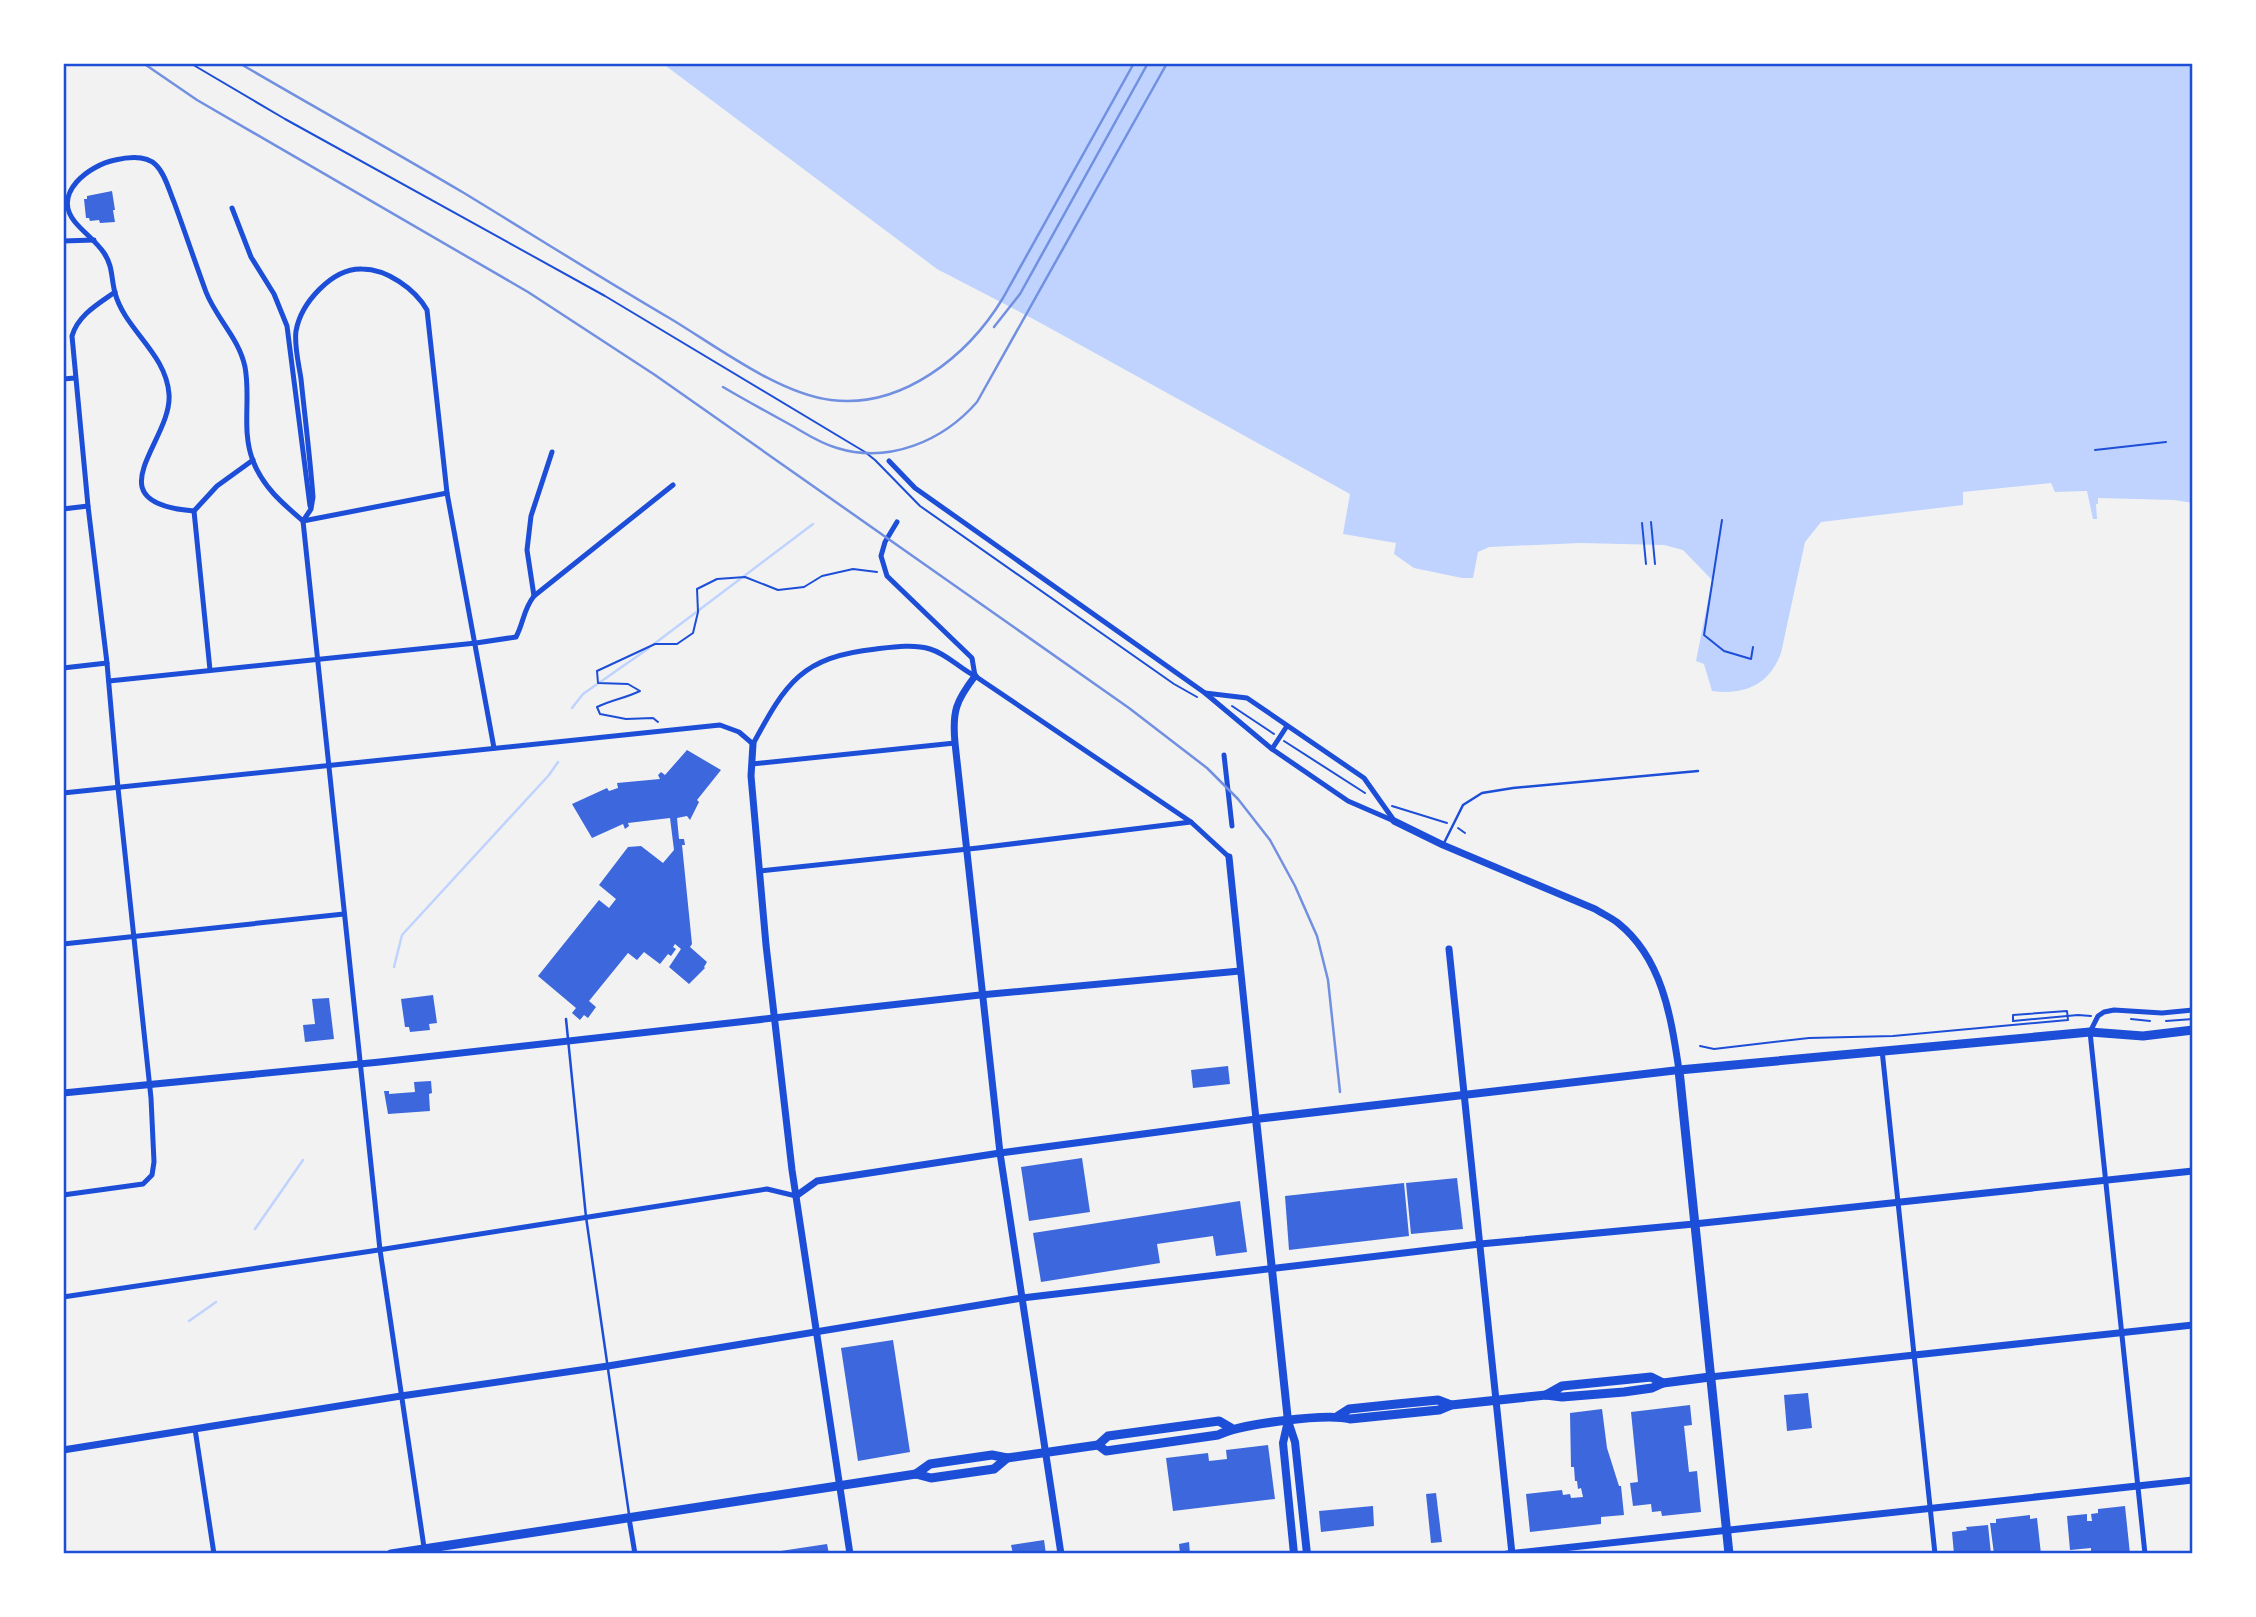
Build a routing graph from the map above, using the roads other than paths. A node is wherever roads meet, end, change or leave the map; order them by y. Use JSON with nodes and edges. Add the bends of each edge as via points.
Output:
{"nodes":[{"id":1,"x":232,"y":208,"type":"dead end"},
{"id":2,"x":94,"y":240,"type":"junction"},
{"id":3,"x":63,"y":241,"type":"edge"},
{"id":4,"x":115,"y":292,"type":"junction"},
{"id":5,"x":75,"y":378,"type":"junction"},
{"id":6,"x":63,"y":379,"type":"edge"},
{"id":7,"x":552,"y":452,"type":"dead end"},
{"id":8,"x":253,"y":460,"type":"junction"},
{"id":9,"x":889,"y":461,"type":"dead end"},
{"id":10,"x":673,"y":485,"type":"dead end"},
{"id":11,"x":447,"y":493,"type":"junction"},
{"id":12,"x":88,"y":506,"type":"junction"},
{"id":13,"x":63,"y":509,"type":"edge"},
{"id":14,"x":311,"y":509,"type":"junction"},
{"id":15,"x":194,"y":511,"type":"junction"},
{"id":16,"x":303,"y":521,"type":"junction"},
{"id":17,"x":897,"y":522,"type":"dead end"},
{"id":18,"x":534,"y":596,"type":"junction"},
{"id":19,"x":476,"y":643,"type":"junction"},
{"id":20,"x":318,"y":659,"type":"junction"},
{"id":21,"x":107,"y":663,"type":"junction"},
{"id":22,"x":63,"y":668,"type":"edge"},
{"id":23,"x":211,"y":670,"type":"junction"},
{"id":24,"x":975,"y":676,"type":"junction"},
{"id":25,"x":109,"y":681,"type":"junction"},
{"id":26,"x":1205,"y":693,"type":"junction"},
{"id":27,"x":1287,"y":726,"type":"junction"},
{"id":28,"x":955,"y":743,"type":"junction"},
{"id":29,"x":753,"y":744,"type":"junction"},
{"id":30,"x":495,"y":748,"type":"junction"},
{"id":31,"x":1272,"y":749,"type":"junction"},
{"id":32,"x":1224,"y":755,"type":"dead end"},
{"id":33,"x":329,"y":764,"type":"junction"},
{"id":34,"x":751,"y":764,"type":"junction"},
{"id":35,"x":1698,"y":771,"type":"dead end"},
{"id":36,"x":118,"y":788,"type":"junction"},
{"id":37,"x":63,"y":793,"type":"edge"},
{"id":38,"x":1394,"y":821,"type":"junction"},
{"id":39,"x":1191,"y":822,"type":"junction"},
{"id":40,"x":1232,"y":827,"type":"dead end"},
{"id":41,"x":1443,"y":845,"type":"junction"},
{"id":42,"x":966,"y":849,"type":"junction"},
{"id":43,"x":1228,"y":858,"type":"joint"},
{"id":44,"x":760,"y":871,"type":"junction"},
{"id":45,"x":344,"y":914,"type":"junction"},
{"id":46,"x":135,"y":937,"type":"junction"},
{"id":47,"x":63,"y":944,"type":"edge"},
{"id":48,"x":1449,"y":949,"type":"dead end"},
{"id":49,"x":1240,"y":971,"type":"junction"},
{"id":50,"x":984,"y":995,"type":"junction"},
{"id":51,"x":2193,"y":1010,"type":"edge"},
{"id":52,"x":774,"y":1017,"type":"junction"},
{"id":53,"x":566,"y":1019,"type":"dead end"},
{"id":54,"x":2193,"y":1030,"type":"edge"},
{"id":55,"x":2090,"y":1032,"type":"junction"},
{"id":56,"x":569,"y":1041,"type":"junction"},
{"id":57,"x":1882,"y":1050,"type":"junction"},
{"id":58,"x":360,"y":1064,"type":"junction"},
{"id":59,"x":1679,"y":1070,"type":"junction"},
{"id":60,"x":149,"y":1083,"type":"junction"},
{"id":61,"x":63,"y":1093,"type":"edge"},
{"id":62,"x":1464,"y":1096,"type":"junction"},
{"id":63,"x":1256,"y":1119,"type":"junction"},
{"id":64,"x":1000,"y":1153,"type":"junction"},
{"id":65,"x":2193,"y":1171,"type":"edge"},
{"id":66,"x":2106,"y":1181,"type":"junction"},
{"id":67,"x":63,"y":1195,"type":"edge"},
{"id":68,"x":796,"y":1196,"type":"junction"},
{"id":69,"x":1898,"y":1203,"type":"junction"},
{"id":70,"x":586,"y":1217,"type":"junction"},
{"id":71,"x":1694,"y":1224,"type":"junction"},
{"id":72,"x":1480,"y":1244,"type":"junction"},
{"id":73,"x":380,"y":1250,"type":"junction"},
{"id":74,"x":1272,"y":1268,"type":"junction"},
{"id":75,"x":63,"y":1297,"type":"edge"},
{"id":76,"x":1022,"y":1298,"type":"junction"},
{"id":77,"x":2193,"y":1325,"type":"edge"},
{"id":78,"x":816,"y":1332,"type":"junction"},
{"id":79,"x":2122,"y":1333,"type":"junction"},
{"id":80,"x":1914,"y":1355,"type":"junction"},
{"id":81,"x":608,"y":1366,"type":"junction"},
{"id":82,"x":1710,"y":1377,"type":"junction"},
{"id":83,"x":401,"y":1396,"type":"junction"},
{"id":84,"x":1496,"y":1400,"type":"junction"},
{"id":85,"x":1288,"y":1421,"type":"junction"},
{"id":86,"x":1231,"y":1428,"type":"junction"},
{"id":87,"x":195,"y":1429,"type":"junction"},
{"id":88,"x":1098,"y":1445,"type":"junction"},
{"id":89,"x":63,"y":1450,"type":"edge"},
{"id":90,"x":1046,"y":1453,"type":"junction"},
{"id":91,"x":1007,"y":1458,"type":"junction"},
{"id":92,"x":916,"y":1474,"type":"junction"},
{"id":93,"x":2193,"y":1480,"type":"edge"},
{"id":94,"x":839,"y":1486,"type":"junction"},
{"id":95,"x":2138,"y":1486,"type":"junction"},
{"id":96,"x":1931,"y":1507,"type":"junction"},
{"id":97,"x":629,"y":1518,"type":"junction"},
{"id":98,"x":1726,"y":1531,"type":"junction"},
{"id":99,"x":425,"y":1551,"type":"edge"},
{"id":100,"x":214,"y":1554,"type":"edge"},
{"id":101,"x":391,"y":1554,"type":"edge"},
{"id":102,"x":635,"y":1554,"type":"edge"},
{"id":103,"x":849,"y":1554,"type":"edge"},
{"id":104,"x":1062,"y":1554,"type":"edge"},
{"id":105,"x":1294,"y":1554,"type":"edge"},
{"id":106,"x":1307,"y":1554,"type":"edge"},
{"id":107,"x":1507,"y":1554,"type":"edge"},
{"id":108,"x":1512,"y":1554,"type":"edge"},
{"id":109,"x":1729,"y":1554,"type":"edge"},
{"id":110,"x":1935,"y":1554,"type":"edge"},
{"id":111,"x":2145,"y":1554,"type":"edge"}],
"edges":[{"from":1,"to":14,"type":"street","via":[[287,326]]},
{"from":2,"to":3,"type":"street"},
{"from":2,"to":4,"type":"street","via":[[111,267]]},
{"from":2,"to":8,"type":"street","via":[[74,221],[68,208],[75,183],[85,172],[116,159],[144,158],[155,163],[164,176],[207,294],[241,351]]},
{"from":4,"to":5,"type":"street","via":[[75,326]]},
{"from":4,"to":15,"type":"street","via":[[161,367],[170,397],[146,461],[143,487],[158,506]]},
{"from":5,"to":6,"type":"street"},
{"from":5,"to":12,"type":"street"},
{"from":7,"to":18,"type":"street","via":[[531,516],[527,550]]},
{"from":8,"to":15,"type":"street","via":[[217,486]]},
{"from":8,"to":16,"type":"street","via":[[269,492]]},
{"from":9,"to":26,"type":"street","via":[[915,488]]},
{"from":10,"to":18,"type":"street"},
{"from":11,"to":14,"type":"street","via":[[427,310],[420,297],[394,279],[352,268],[311,298],[296,335]]},
{"from":11,"to":16,"type":"street"},
{"from":11,"to":19,"type":"street"},
{"from":12,"to":13,"type":"street"},
{"from":12,"to":21,"type":"street"},
{"from":14,"to":16,"type":"street"},
{"from":15,"to":23,"type":"street"},
{"from":16,"to":20,"type":"street"},
{"from":17,"to":24,"type":"street","via":[[881,556],[887,576],[972,658]]},
{"from":18,"to":19,"type":"street","via":[[524,608],[516,637]]},
{"from":19,"to":20,"type":"street"},
{"from":19,"to":30,"type":"street"},
{"from":20,"to":23,"type":"street"},
{"from":20,"to":33,"type":"street"},
{"from":21,"to":22,"type":"street"},
{"from":21,"to":25,"type":"street"},
{"from":23,"to":25,"type":"street"},
{"from":24,"to":28,"type":"street","via":[[955,707]]},
{"from":24,"to":29,"type":"street","via":[[928,648],[897,647],[842,655],[816,665],[792,682]]},
{"from":24,"to":39,"type":"street"},
{"from":25,"to":36,"type":"street"},
{"from":26,"to":27,"type":"street","via":[[1247,698]]},
{"from":26,"to":31,"type":"street"},
{"from":27,"to":31,"type":"street"},
{"from":27,"to":38,"type":"street","via":[[1364,778]]},
{"from":28,"to":34,"type":"street"},
{"from":28,"to":42,"type":"street"},
{"from":29,"to":30,"type":"street","via":[[720,725]]},
{"from":29,"to":34,"type":"street"},
{"from":30,"to":33,"type":"street"},
{"from":31,"to":38,"type":"street","via":[[1348,801]]},
{"from":32,"to":40,"type":"street"},
{"from":33,"to":36,"type":"street"},
{"from":33,"to":45,"type":"street"},
{"from":34,"to":44,"type":"street"},
{"from":35,"to":41,"type":"lane","via":[[1482,793],[1463,805]]},
{"from":36,"to":37,"type":"street"},
{"from":36,"to":46,"type":"street"},
{"from":38,"to":41,"type":"street"},
{"from":39,"to":42,"type":"street"},
{"from":39,"to":43,"type":"street"},
{"from":41,"to":59,"type":"street","via":[[1619,923],[1653,967],[1669,1012]]},
{"from":42,"to":44,"type":"street"},
{"from":42,"to":50,"type":"street"},
{"from":43,"to":49,"type":"street"},
{"from":44,"to":52,"type":"street"},
{"from":45,"to":46,"type":"street"},
{"from":45,"to":58,"type":"street"},
{"from":46,"to":47,"type":"street"},
{"from":46,"to":60,"type":"street"},
{"from":48,"to":62,"type":"street"},
{"from":49,"to":50,"type":"street"},
{"from":49,"to":63,"type":"street"},
{"from":50,"to":52,"type":"street"},
{"from":50,"to":64,"type":"street"},
{"from":51,"to":55,"type":"street","via":[[2104,1012]]},
{"from":52,"to":56,"type":"street"},
{"from":52,"to":68,"type":"street"},
{"from":53,"to":56,"type":"lane"},
{"from":54,"to":55,"type":"main road","via":[[2143,1036]]},
{"from":55,"to":57,"type":"main road"},
{"from":55,"to":66,"type":"street"},
{"from":56,"to":58,"type":"street"},
{"from":56,"to":70,"type":"lane"},
{"from":57,"to":59,"type":"main road"},
{"from":57,"to":69,"type":"street"},
{"from":58,"to":60,"type":"street"},
{"from":58,"to":73,"type":"street"},
{"from":59,"to":62,"type":"main road"},
{"from":59,"to":71,"type":"main road"},
{"from":60,"to":61,"type":"street"},
{"from":60,"to":67,"type":"street","via":[[152,1175],[143,1184]]},
{"from":62,"to":63,"type":"main road"},
{"from":62,"to":72,"type":"street"},
{"from":63,"to":64,"type":"street"},
{"from":63,"to":74,"type":"main road"},
{"from":64,"to":68,"type":"street","via":[[817,1181]]},
{"from":64,"to":76,"type":"street"},
{"from":65,"to":66,"type":"street"},
{"from":66,"to":69,"type":"street"},
{"from":66,"to":79,"type":"street"},
{"from":68,"to":70,"type":"street","via":[[767,1189]]},
{"from":68,"to":78,"type":"street"},
{"from":69,"to":71,"type":"street"},
{"from":69,"to":80,"type":"street"},
{"from":70,"to":73,"type":"street"},
{"from":70,"to":81,"type":"lane"},
{"from":71,"to":72,"type":"street"},
{"from":71,"to":82,"type":"main road"},
{"from":72,"to":74,"type":"street"},
{"from":72,"to":84,"type":"street"},
{"from":73,"to":75,"type":"street"},
{"from":73,"to":83,"type":"street"},
{"from":74,"to":76,"type":"street"},
{"from":74,"to":85,"type":"main road"},
{"from":76,"to":78,"type":"street"},
{"from":76,"to":90,"type":"street"},
{"from":77,"to":79,"type":"street"},
{"from":78,"to":81,"type":"street"},
{"from":78,"to":94,"type":"street"},
{"from":79,"to":80,"type":"street"},
{"from":79,"to":95,"type":"street"},
{"from":80,"to":82,"type":"street"},
{"from":80,"to":96,"type":"street"},
{"from":81,"to":83,"type":"street"},
{"from":81,"to":97,"type":"lane"},
{"from":82,"to":84,"type":"main road","via":[[1624,1392]]},
{"from":82,"to":98,"type":"main road"},
{"from":83,"to":87,"type":"street"},
{"from":83,"to":99,"type":"street"},
{"from":84,"to":85,"type":"main road","via":[[1451,1405],[1438,1400]]},
{"from":84,"to":108,"type":"street"},
{"from":85,"to":86,"type":"main road"},
{"from":85,"to":105,"type":"main road","via":[[1283,1443]]},
{"from":85,"to":106,"type":"main road","via":[[1295,1442]]},
{"from":86,"to":88,"type":"main road","via":[[1218,1435],[1106,1451]]},
{"from":86,"to":88,"type":"main road","via":[[1219,1421],[1108,1437]]},
{"from":87,"to":89,"type":"street"},
{"from":87,"to":100,"type":"street"},
{"from":88,"to":90,"type":"main road"},
{"from":90,"to":91,"type":"main road"},
{"from":90,"to":104,"type":"street"},
{"from":91,"to":92,"type":"main road","via":[[992,1455],[930,1464]]},
{"from":91,"to":92,"type":"main road","via":[[994,1469],[931,1478]]},
{"from":92,"to":94,"type":"main road"},
{"from":93,"to":95,"type":"street"},
{"from":94,"to":97,"type":"main road"},
{"from":94,"to":103,"type":"street"},
{"from":95,"to":96,"type":"street"},
{"from":95,"to":111,"type":"street"},
{"from":96,"to":98,"type":"street"},
{"from":96,"to":110,"type":"street"},
{"from":97,"to":99,"type":"main road"},
{"from":97,"to":102,"type":"street"},
{"from":98,"to":108,"type":"street"},
{"from":98,"to":109,"type":"main road"},
{"from":99,"to":101,"type":"main road"},
{"from":107,"to":108,"type":"street"}]}
